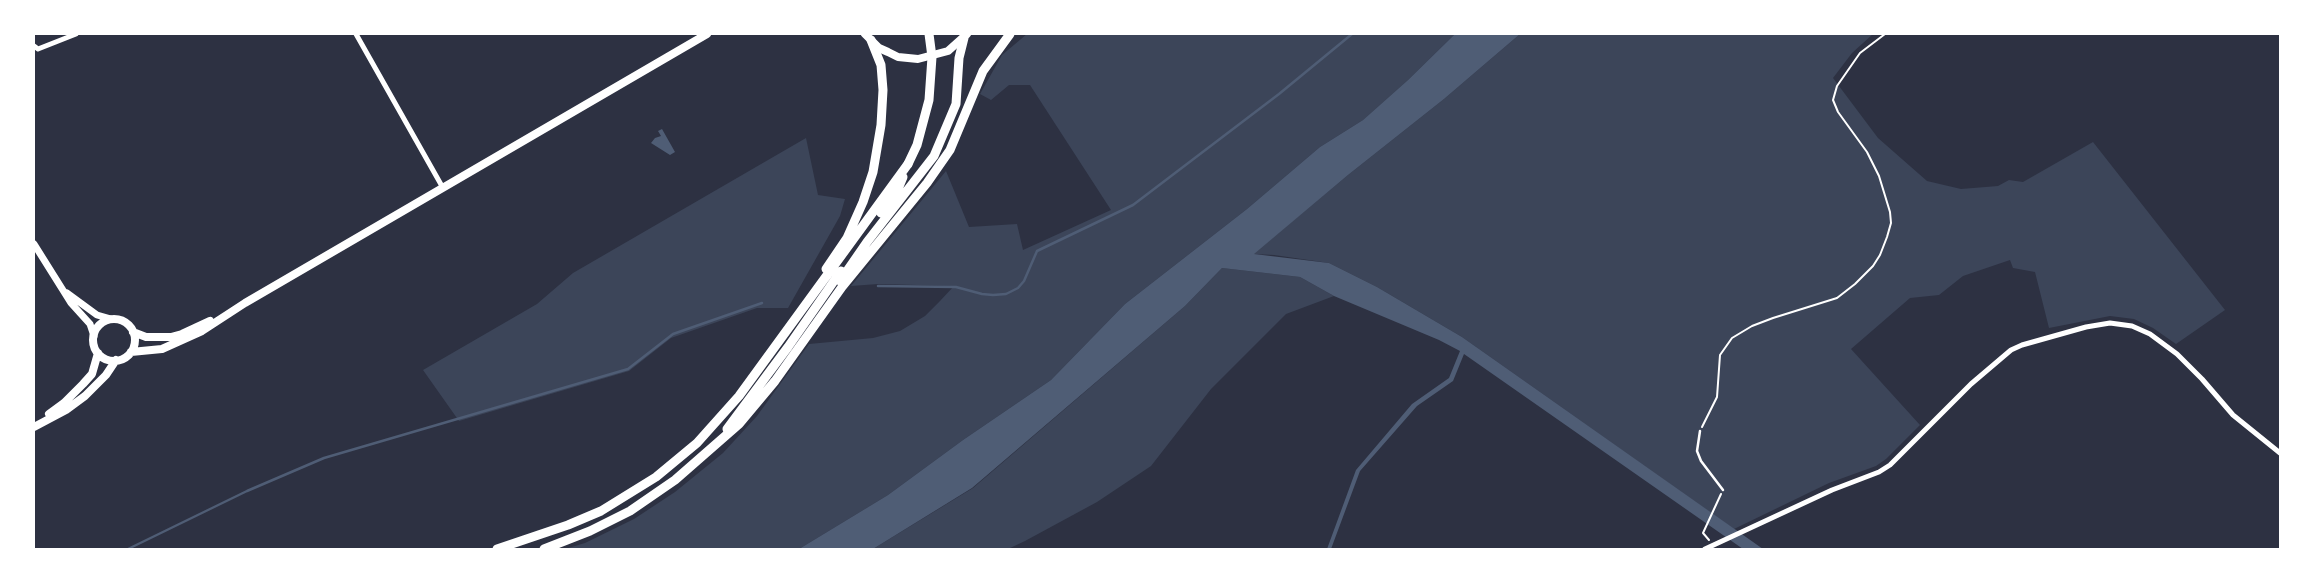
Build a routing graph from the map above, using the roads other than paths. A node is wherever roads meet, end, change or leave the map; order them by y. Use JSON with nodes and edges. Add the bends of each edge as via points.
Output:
{"nodes":[{"id":1,"x":76,"y":34,"type":"edge"},
{"id":2,"x":356,"y":34,"type":"edge"},
{"id":3,"x":1010,"y":34,"type":"edge"},
{"id":4,"x":707,"y":35,"type":"edge"},
{"id":5,"x":930,"y":35,"type":"edge"},
{"id":6,"x":965,"y":36,"type":"edge"},
{"id":7,"x":868,"y":37,"type":"edge"},
{"id":8,"x":34,"y":46,"type":"edge"},
{"id":9,"x":908,"y":164,"type":"junction"},
{"id":10,"x":443,"y":188,"type":"junction"},
{"id":11,"x":34,"y":244,"type":"edge"},
{"id":12,"x":36,"y":255,"type":"edge"},
{"id":13,"x":65,"y":292,"type":"junction"},
{"id":14,"x":245,"y":303,"type":"junction"},
{"id":15,"x":111,"y":319,"type":"junction"},
{"id":16,"x":133,"y":332,"type":"junction"},
{"id":17,"x":94,"y":336,"type":"junction"},
{"id":18,"x":131,"y":352,"type":"junction"},
{"id":19,"x":98,"y":353,"type":"junction"},
{"id":20,"x":116,"y":360,"type":"junction"},
{"id":21,"x":758,"y":370,"type":"junction"},
{"id":22,"x":739,"y":424,"type":"junction"},
{"id":23,"x":34,"y":426,"type":"edge"},
{"id":24,"x":1700,"y":430,"type":"road end"},
{"id":25,"x":2280,"y":453,"type":"edge"},
{"id":26,"x":692,"y":465,"type":"junction"},
{"id":27,"x":1723,"y":490,"type":"road end"},
{"id":28,"x":497,"y":549,"type":"edge"},
{"id":29,"x":544,"y":549,"type":"edge"},
{"id":30,"x":1705,"y":549,"type":"edge"}],
"edges":[{"from":1,"to":8,"type":"street","via":[[38,49]]},
{"from":2,"to":10,"type":"street"},
{"from":3,"to":22,"type":"main road","via":[[983,71],[950,150]]},
{"from":4,"to":10,"type":"main road"},
{"from":5,"to":9,"type":"main road","via":[[932,78],[924,121]]},
{"from":6,"to":7,"type":"main road","via":[[948,51],[918,59],[898,57]]},
{"from":6,"to":22,"type":"main road","via":[[958,58],[956,104],[934,156],[867,242]]},
{"from":7,"to":21,"type":"main road","via":[[881,65],[883,90],[874,162],[863,202],[847,238]]},
{"from":9,"to":21,"type":"main road"},
{"from":9,"to":26,"type":"main road","via":[[898,189],[788,346],[727,429]]},
{"from":10,"to":14,"type":"main road"},
{"from":11,"to":12,"type":"street"},
{"from":12,"to":13,"type":"street"},
{"from":13,"to":15,"type":"street","via":[[97,316]]},
{"from":13,"to":17,"type":"street","via":[[90,324]]},
{"from":14,"to":16,"type":"main road","via":[[171,337],[146,337]]},
{"from":14,"to":18,"type":"main road","via":[[187,339],[162,349]]},
{"from":15,"to":16,"type":"main road","via":[[124,322]]},
{"from":15,"to":17,"type":"main road","via":[[100,325]]},
{"from":16,"to":18,"type":"main road"},
{"from":17,"to":19,"type":"main road"},
{"from":18,"to":20,"type":"main road"},
{"from":19,"to":20,"type":"main road","via":[[106,359]]},
{"from":19,"to":23,"type":"main road","via":[[92,374],[78,390]]},
{"from":20,"to":23,"type":"main road","via":[[86,396]]},
{"from":21,"to":28,"type":"main road","via":[[697,443],[637,490],[568,526]]},
{"from":22,"to":26,"type":"main road"},
{"from":24,"to":27,"type":"lane","via":[[1697,451]]},
{"from":25,"to":30,"type":"street","via":[[2233,415],[2177,354],[2150,334],[2132,326],[2110,323],[2054,335],[2011,350],[1971,384],[1885,469]]},
{"from":26,"to":29,"type":"main road","via":[[630,511]]}]}
